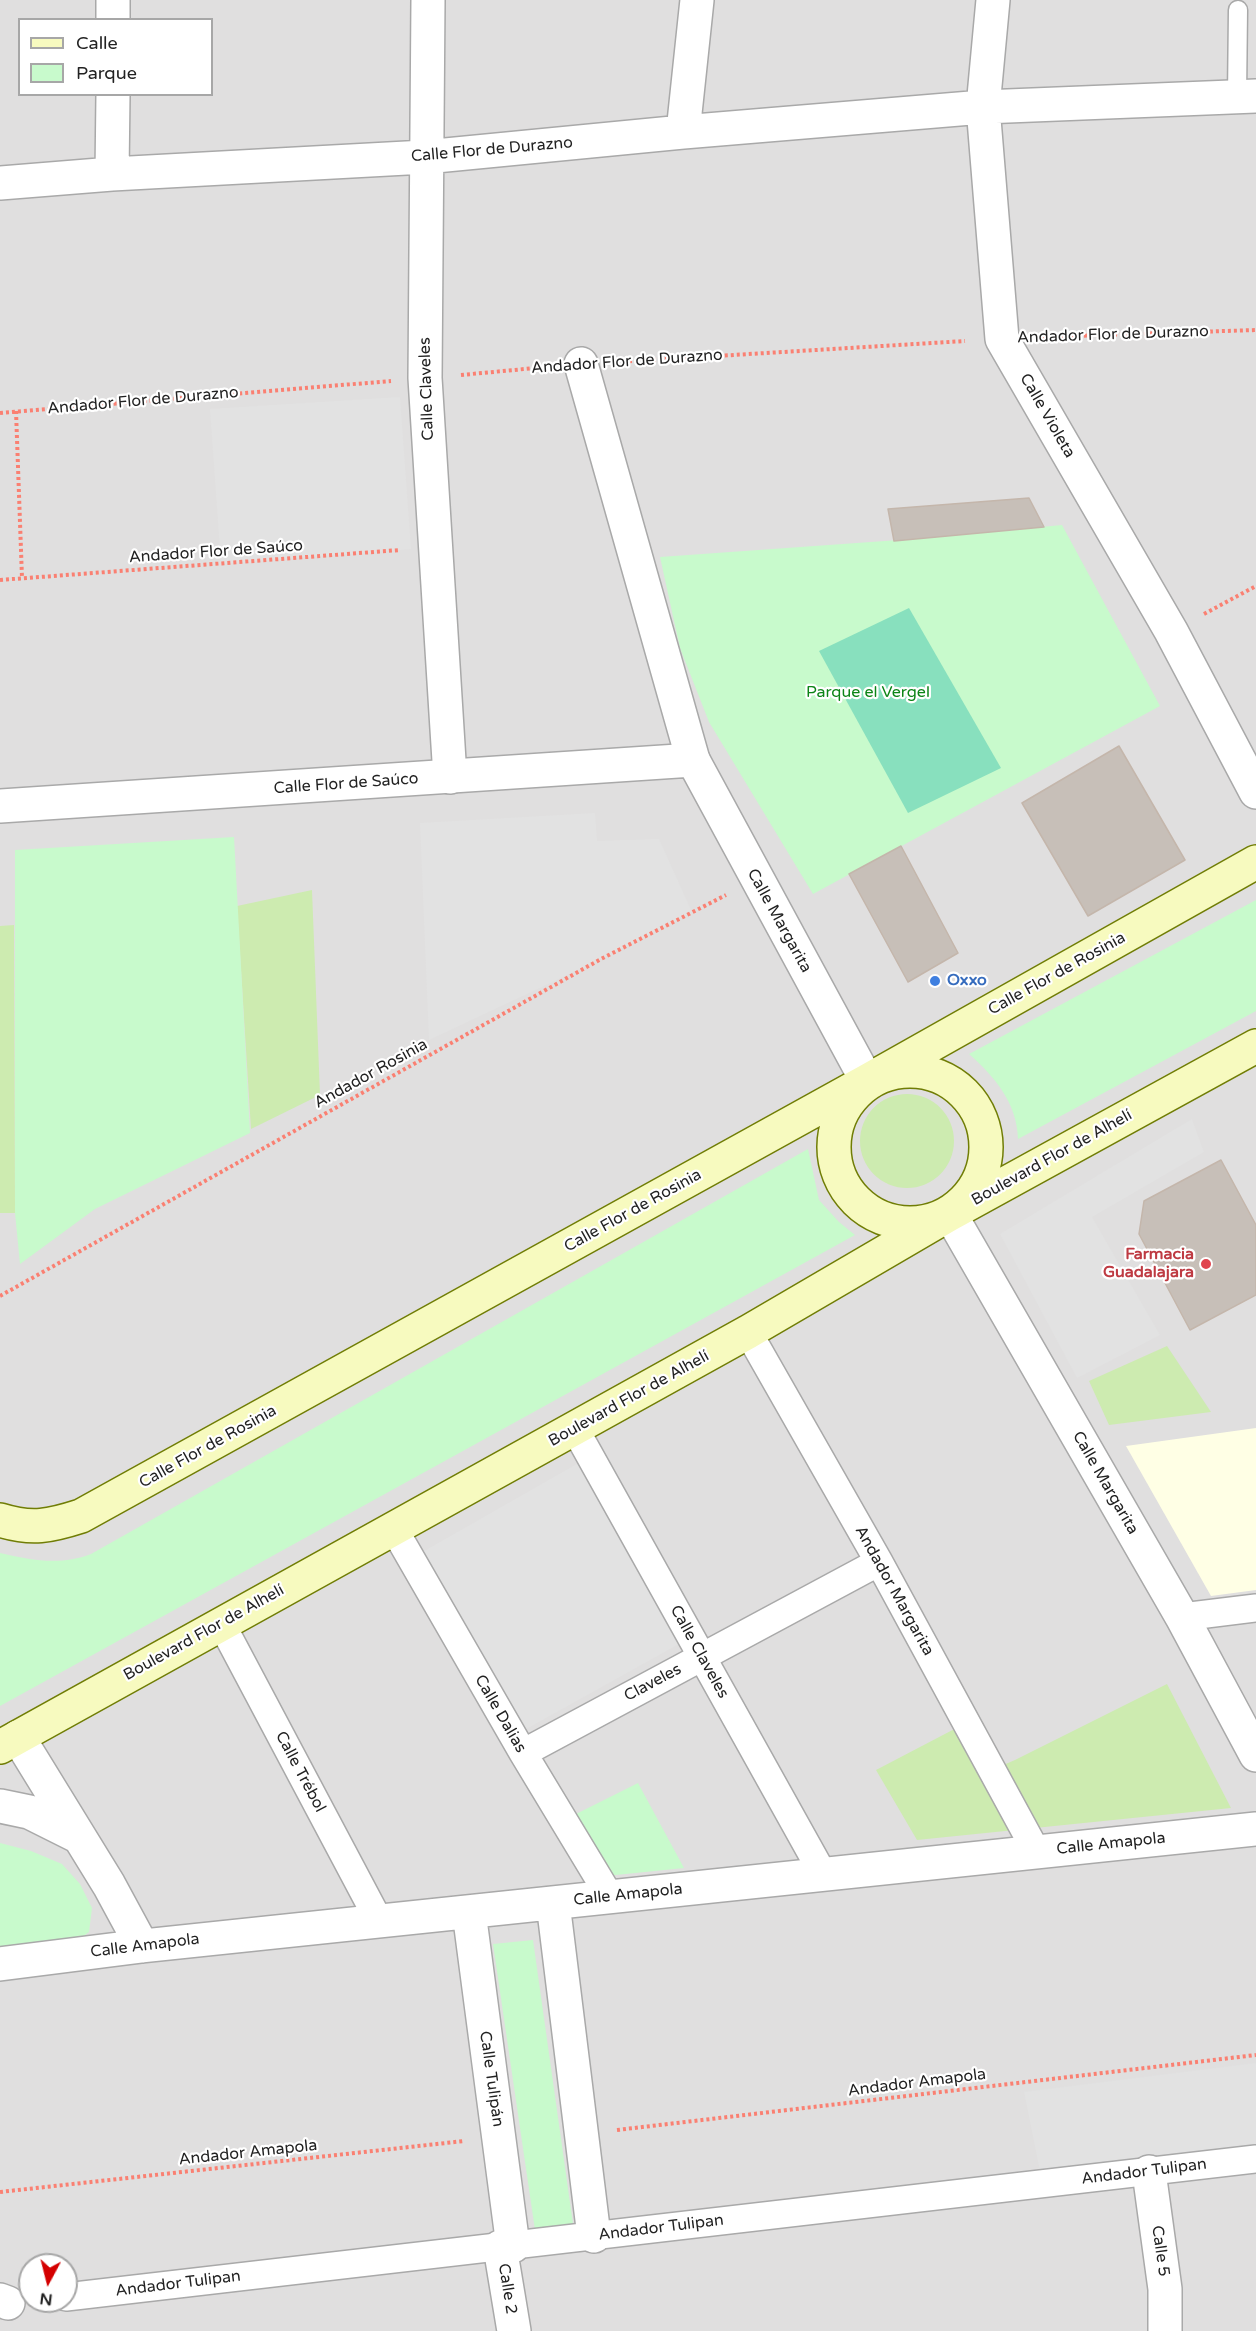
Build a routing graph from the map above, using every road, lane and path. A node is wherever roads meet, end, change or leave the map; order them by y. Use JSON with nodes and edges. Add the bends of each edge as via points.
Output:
{"nodes":[{"id":1,"x":113,"y":0,"type":"edge"},
{"id":2,"x":428,"y":0,"type":"edge"},
{"id":3,"x":697,"y":0,"type":"edge"},
{"id":4,"x":993,"y":0,"type":"edge"},
{"id":5,"x":1239,"y":10,"type":"dead end"},
{"id":6,"x":113,"y":18,"type":"edge"},
{"id":7,"x":113,"y":96,"type":"edge"},
{"id":8,"x":1247,"y":97,"type":"edge"},
{"id":9,"x":983,"y":107,"type":"junction"},
{"id":10,"x":683,"y":132,"type":"junction"},
{"id":11,"x":425,"y":157,"type":"junction"},
{"id":12,"x":112,"y":174,"type":"junction"},
{"id":13,"x":0,"y":183,"type":"edge"},
{"id":14,"x":1256,"y":330,"type":"edge"},
{"id":15,"x":1002,"y":339,"type":"junction"},
{"id":16,"x":581,"y":364,"type":"junction"},
{"id":17,"x":425,"y":378,"type":"junction"},
{"id":18,"x":16,"y":411,"type":"junction"},
{"id":19,"x":0,"y":413,"type":"edge"},
{"id":20,"x":435,"y":547,"type":"junction"},
{"id":21,"x":21,"y":578,"type":"junction"},
{"id":22,"x":0,"y":580,"type":"edge"},
{"id":23,"x":1256,"y":586,"type":"edge"},
{"id":24,"x":1171,"y":632,"type":"junction"},
{"id":25,"x":693,"y":760,"type":"junction"},
{"id":26,"x":450,"y":777,"type":"junction"},
{"id":27,"x":1256,"y":792,"type":"edge"},
{"id":28,"x":0,"y":806,"type":"edge"},
{"id":29,"x":1256,"y":862,"type":"edge"},
{"id":30,"x":756,"y":879,"type":"junction"},
{"id":31,"x":1256,"y":1046,"type":"edge"},
{"id":32,"x":867,"y":1081,"type":"junction"},
{"id":33,"x":950,"y":1214,"type":"junction"},
{"id":34,"x":0,"y":1296,"type":"edge"},
{"id":35,"x":748,"y":1332,"type":"junction"},
{"id":36,"x":575,"y":1429,"type":"junction"},
{"id":37,"x":0,"y":1521,"type":"edge"},
{"id":38,"x":394,"y":1529,"type":"junction"},
{"id":39,"x":879,"y":1562,"type":"junction"},
{"id":40,"x":1256,"y":1608,"type":"edge"},
{"id":41,"x":1182,"y":1617,"type":"junction"},
{"id":42,"x":221,"y":1623,"type":"junction"},
{"id":43,"x":702,"y":1658,"type":"junction"},
{"id":44,"x":9,"y":1742,"type":"edge"},
{"id":45,"x":523,"y":1753,"type":"junction"},
{"id":46,"x":1256,"y":1755,"type":"edge"},
{"id":47,"x":0,"y":1806,"type":"edge"},
{"id":48,"x":1256,"y":1829,"type":"edge"},
{"id":49,"x":79,"y":1837,"type":"junction"},
{"id":50,"x":1036,"y":1851,"type":"junction"},
{"id":51,"x":823,"y":1874,"type":"junction"},
{"id":52,"x":610,"y":1897,"type":"junction"},
{"id":53,"x":553,"y":1902,"type":"junction"},
{"id":54,"x":469,"y":1912,"type":"junction"},
{"id":55,"x":379,"y":1921,"type":"junction"},
{"id":56,"x":142,"y":1946,"type":"junction"},
{"id":57,"x":0,"y":1964,"type":"edge"},
{"id":58,"x":1256,"y":2055,"type":"edge"},
{"id":59,"x":580,"y":2134,"type":"junction"},
{"id":60,"x":498,"y":2137,"type":"junction"},
{"id":61,"x":1256,"y":2159,"type":"edge"},
{"id":62,"x":1149,"y":2172,"type":"junction"},
{"id":63,"x":0,"y":2192,"type":"edge"},
{"id":64,"x":594,"y":2236,"type":"junction"},
{"id":65,"x":506,"y":2246,"type":"junction"},
{"id":66,"x":78,"y":2296,"type":"edge"},
{"id":67,"x":514,"y":2331,"type":"edge"},
{"id":68,"x":1165,"y":2331,"type":"edge"}],
"edges":[{"from":1,"to":6,"type":"street"},
{"from":2,"to":11,"type":"street","name":"Calle Claveles"},
{"from":3,"to":10,"type":"street"},
{"from":4,"to":9,"type":"street","name":"Calle Violeta"},
{"from":5,"to":8,"type":"lane"},
{"from":7,"to":12,"type":"street"},
{"from":8,"to":9,"type":"street"},
{"from":9,"to":10,"type":"street","name":"Calle Flor de Durazno"},
{"from":9,"to":15,"type":"street","name":"Calle Violeta"},
{"from":10,"to":11,"type":"street","name":"Calle Flor de Durazno"},
{"from":11,"to":12,"type":"street","name":"Calle Flor de Durazno"},
{"from":11,"to":17,"type":"street","name":"Calle Claveles"},
{"from":12,"to":13,"type":"street","name":"Calle Flor de Durazno"},
{"from":14,"to":15,"type":"path","name":"Andador Flor de Durazno"},
{"from":15,"to":16,"type":"path","name":"Andador Flor de Durazno"},
{"from":15,"to":24,"type":"street","name":"Calle Violeta"},
{"from":16,"to":17,"type":"path","name":"Andador Flor de Durazno"},
{"from":16,"to":25,"type":"street","name":"Calle Margarita"},
{"from":17,"to":18,"type":"path","name":"Andador Flor de Durazno"},
{"from":17,"to":20,"type":"street","name":"Calle Claveles"},
{"from":18,"to":19,"type":"path","name":"Andador Flor de Durazno"},
{"from":18,"to":21,"type":"path"},
{"from":20,"to":21,"type":"path","name":"Andador Flor de Saúco"},
{"from":20,"to":26,"type":"street","name":"Calle Claveles"},
{"from":21,"to":22,"type":"path","name":"Andador Flor de Saúco"},
{"from":23,"to":24,"type":"path"},
{"from":24,"to":27,"type":"street","name":"Calle Violeta"},
{"from":25,"to":26,"type":"street","name":"Calle Flor de Saúco"},
{"from":25,"to":30,"type":"street","name":"Calle Margarita"},
{"from":26,"to":28,"type":"street","name":"Calle Flor de Saúco"},
{"from":29,"to":32,"type":"main road","name":"Calle Flor de Rosinia"},
{"from":30,"to":32,"type":"street","name":"Calle Margarita"},
{"from":30,"to":34,"type":"path","name":"Andador Rosinia","via":[[601,959]]},
{"from":31,"to":33,"type":"main road","name":"Boulevard Flor de Alhelí"},
{"from":32,"to":33,"type":"main road","via":[[839,1116],[833,1137],[834,1160],[841,1181],[856,1202],[877,1216],[902,1223],[927,1222]]},
{"from":32,"to":33,"type":"main road","via":[[891,1072],[915,1071],[938,1076],[959,1088],[975,1106],[985,1128],[987,1152],[981,1176],[969,1196]]},
{"from":32,"to":37,"type":"main road","name":"Calle Flor de Rosinia","via":[[81,1516],[51,1526],[23,1527]]},
{"from":33,"to":35,"type":"main road","name":"Boulevard Flor de Alhelí"},
{"from":33,"to":41,"type":"street","name":"Calle Margarita"},
{"from":35,"to":36,"type":"main road","name":"Boulevard Flor de Alhelí"},
{"from":35,"to":39,"type":"street","name":"Andador Margarita"},
{"from":36,"to":38,"type":"main road","name":"Boulevard Flor de Alhelí"},
{"from":36,"to":43,"type":"street","name":"Calle Claveles"},
{"from":38,"to":42,"type":"main road","name":"Boulevard Flor de Alhelí"},
{"from":38,"to":45,"type":"street","name":"Calle Dalias"},
{"from":39,"to":43,"type":"street","name":"Claveles"},
{"from":39,"to":50,"type":"street","name":"Andador Margarita"},
{"from":40,"to":41,"type":"street"},
{"from":41,"to":46,"type":"street","name":"Calle Margarita"},
{"from":42,"to":44,"type":"main road","name":"Boulevard Flor de Alhelí"},
{"from":42,"to":55,"type":"street","name":"Calle Trébol"},
{"from":43,"to":45,"type":"street","name":"Claveles"},
{"from":43,"to":51,"type":"street","name":"Calle Claveles"},
{"from":44,"to":49,"type":"street"},
{"from":45,"to":52,"type":"street","name":"Calle Dalias"},
{"from":47,"to":49,"type":"street","via":[[29,1812]]},
{"from":48,"to":50,"type":"street","name":"Calle Amapola"},
{"from":49,"to":56,"type":"street"},
{"from":50,"to":51,"type":"street","name":"Calle Amapola"},
{"from":51,"to":52,"type":"street","name":"Calle Amapola"},
{"from":52,"to":53,"type":"street","name":"Calle Amapola"},
{"from":53,"to":54,"type":"street","name":"Calle Amapola"},
{"from":53,"to":59,"type":"street"},
{"from":54,"to":55,"type":"street","name":"Calle Amapola"},
{"from":54,"to":60,"type":"street","name":"Calle Tulipán"},
{"from":55,"to":56,"type":"street","name":"Calle Amapola"},
{"from":56,"to":57,"type":"street","name":"Calle Amapola"},
{"from":58,"to":59,"type":"path","name":"Andador Amapola"},
{"from":59,"to":64,"type":"street"},
{"from":60,"to":63,"type":"path","name":"Andador Amapola"},
{"from":60,"to":65,"type":"street","name":"Calle Tulipán"},
{"from":61,"to":62,"type":"street","name":"Andador Tulipan"},
{"from":62,"to":64,"type":"street","name":"Andador Tulipan"},
{"from":62,"to":68,"type":"street","name":"Calle 5","via":[[1165,2289]]},
{"from":64,"to":65,"type":"street","name":"Andador Tulipan"},
{"from":65,"to":66,"type":"street","name":"Andador Tulipan"},
{"from":65,"to":67,"type":"street","name":"Calle 2"}]}
